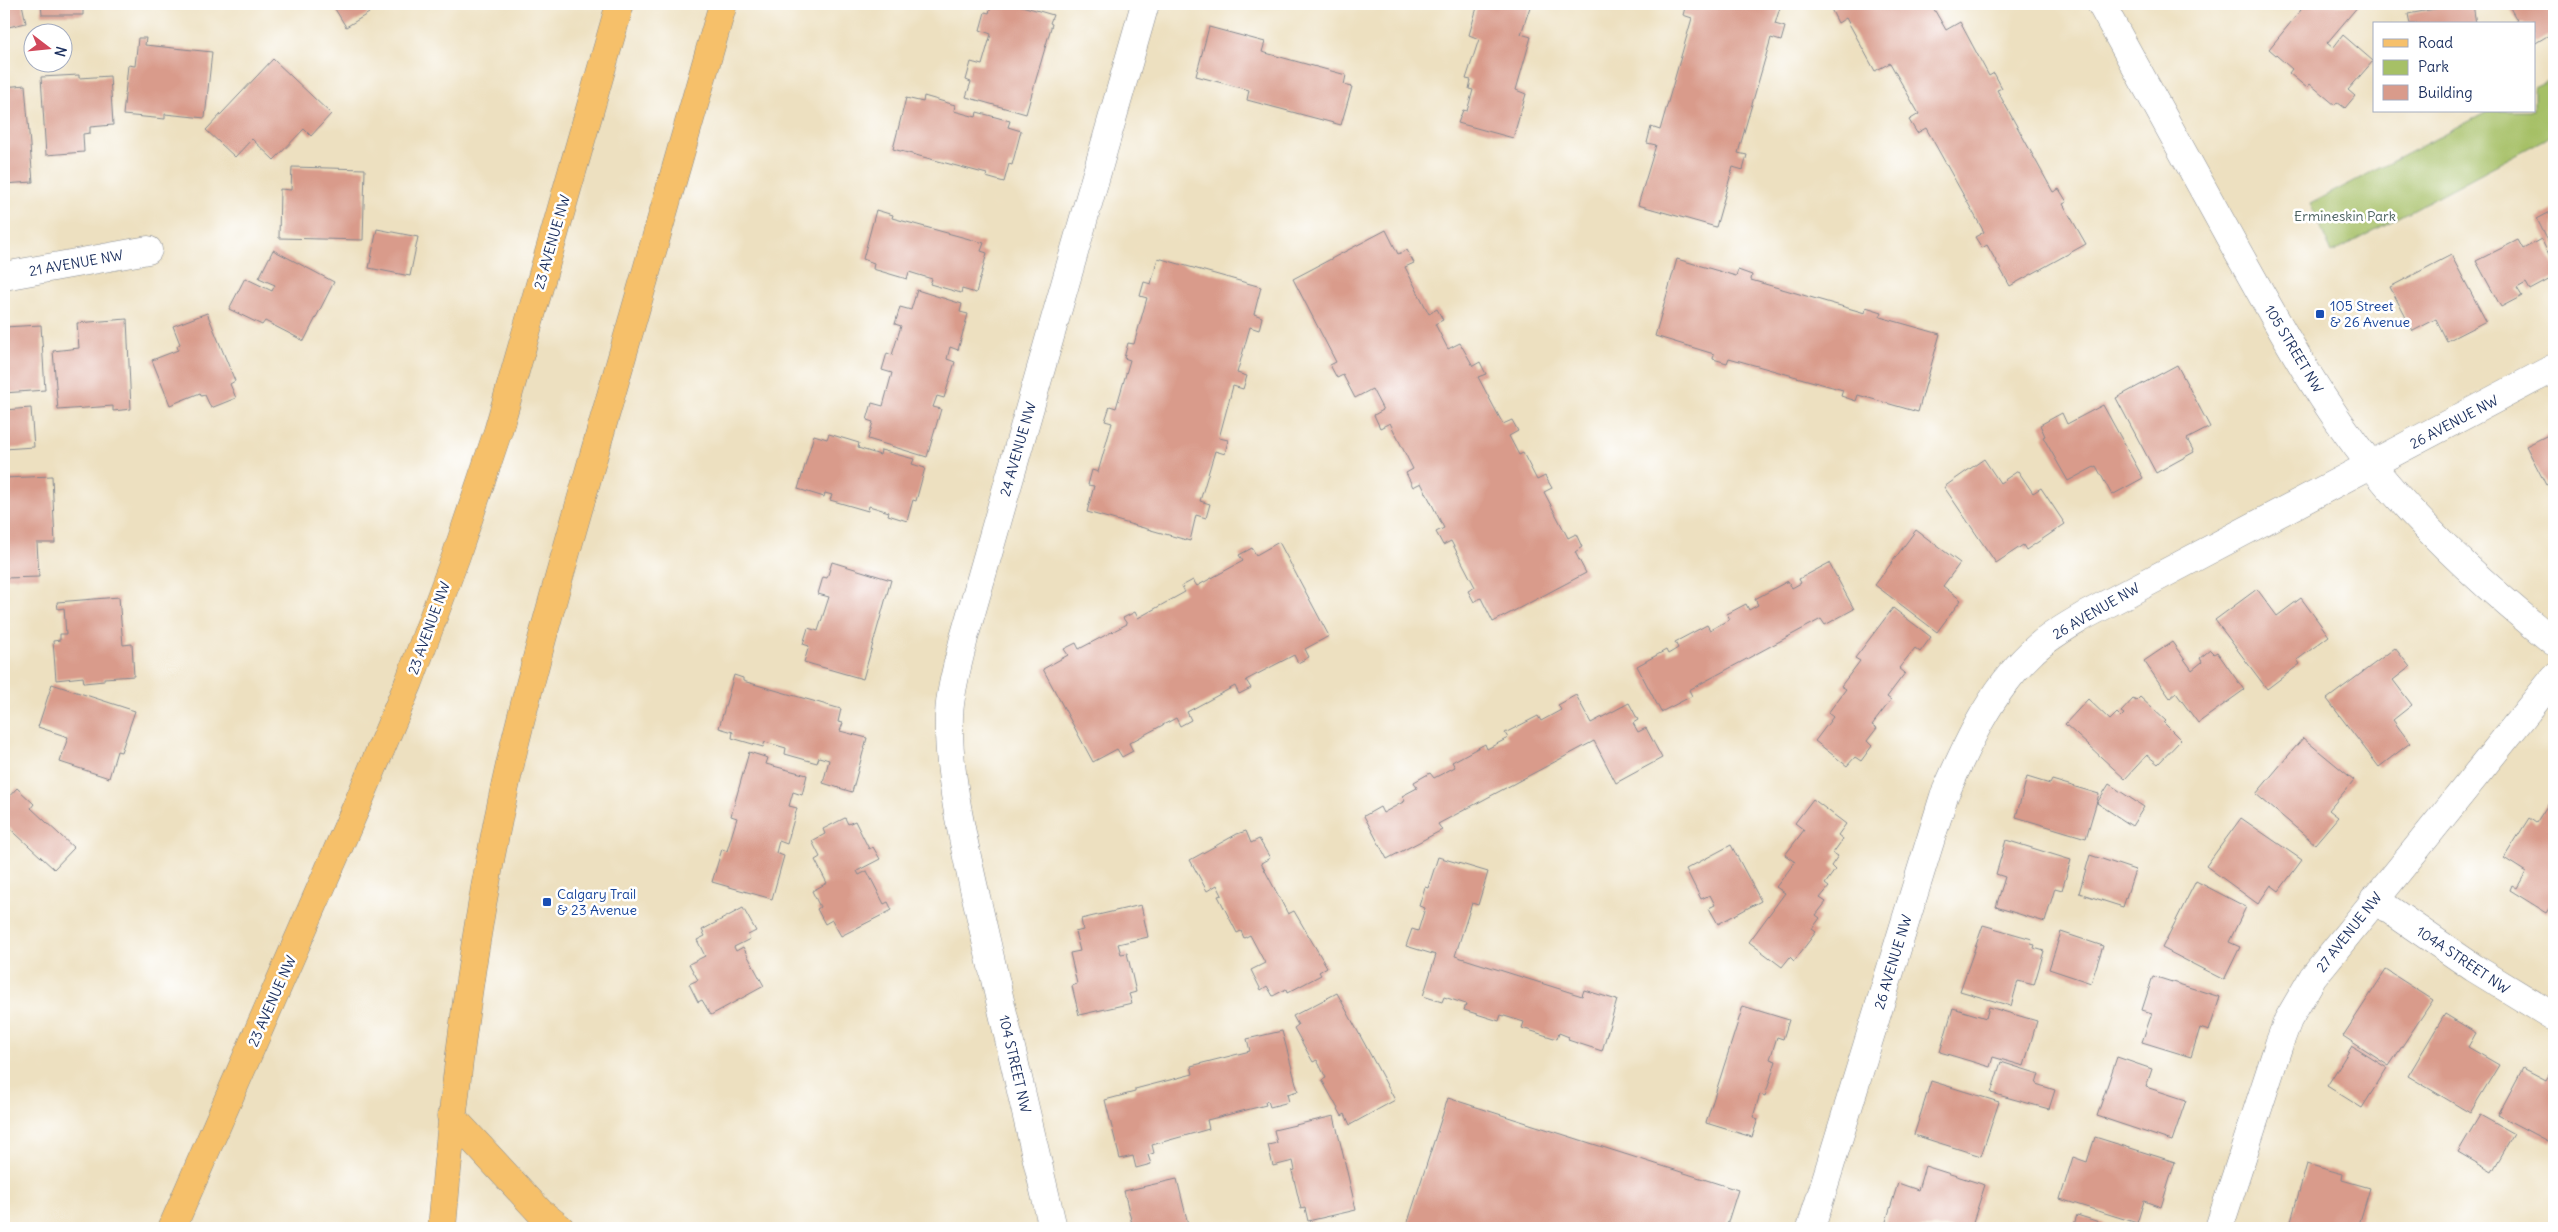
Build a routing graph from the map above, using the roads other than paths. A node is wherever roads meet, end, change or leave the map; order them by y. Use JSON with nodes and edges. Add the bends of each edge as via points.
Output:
{"nodes":[{"id":1,"x":620,"y":4,"type":"edge"},
{"id":2,"x":703,"y":4,"type":"edge"},
{"id":3,"x":723,"y":4,"type":"edge"},
{"id":4,"x":1145,"y":4,"type":"edge"},
{"id":5,"x":2101,"y":4,"type":"edge"},
{"id":6,"x":693,"y":106,"type":"junction"},
{"id":7,"x":148,"y":250,"type":"dead end"},
{"id":8,"x":4,"y":276,"type":"edge"},
{"id":9,"x":2554,"y":368,"type":"edge"},
{"id":10,"x":2371,"y":466,"type":"junction"},
{"id":11,"x":2554,"y":642,"type":"edge"},
{"id":12,"x":2554,"y":678,"type":"edge"},
{"id":13,"x":2374,"y":899,"type":"junction"},
{"id":14,"x":977,"y":900,"type":"joint"},
{"id":15,"x":2554,"y":1017,"type":"edge"},
{"id":16,"x":451,"y":1116,"type":"junction"},
{"id":17,"x":172,"y":1228,"type":"edge"},
{"id":18,"x":442,"y":1228,"type":"edge"},
{"id":19,"x":560,"y":1228,"type":"edge"},
{"id":20,"x":1053,"y":1228,"type":"edge"},
{"id":21,"x":1811,"y":1228,"type":"edge"},
{"id":22,"x":2219,"y":1228,"type":"edge"}],
"edges":[{"from":1,"to":17,"type":"main road","name":"23 AVENUE NW","via":[[498,431],[456,556],[409,682],[358,803]]},
{"from":2,"to":6,"type":"main road"},
{"from":3,"to":6,"type":"main road"},
{"from":4,"to":14,"type":"street","name":"24 AVENUE NW","via":[[954,680],[949,715],[950,751]]},
{"from":5,"to":10,"type":"street","name":"105 STREET NW","via":[[2300,361]]},
{"from":6,"to":16,"type":"main road","via":[[514,748],[487,880]]},
{"from":7,"to":8,"type":"street","name":"21 AVENUE NW"},
{"from":9,"to":10,"type":"street","name":"26 AVENUE NW"},
{"from":10,"to":11,"type":"street","name":"105 STREET NW","via":[[2434,535]]},
{"from":10,"to":21,"type":"street","name":"26 AVENUE NW","via":[[2084,616],[2031,653],[2010,676],[1972,736],[1944,796]]},
{"from":12,"to":13,"type":"street","name":"27 AVENUE NW"},
{"from":13,"to":15,"type":"street","name":"104A STREET NW","via":[[2474,968]]},
{"from":13,"to":22,"type":"street","name":"27 AVENUE NW","via":[[2313,978],[2288,1020],[2252,1119]]},
{"from":14,"to":20,"type":"street","name":"104 STREET NW"},
{"from":16,"to":18,"type":"main road"},
{"from":16,"to":19,"type":"main road","via":[[540,1212]]}]}
